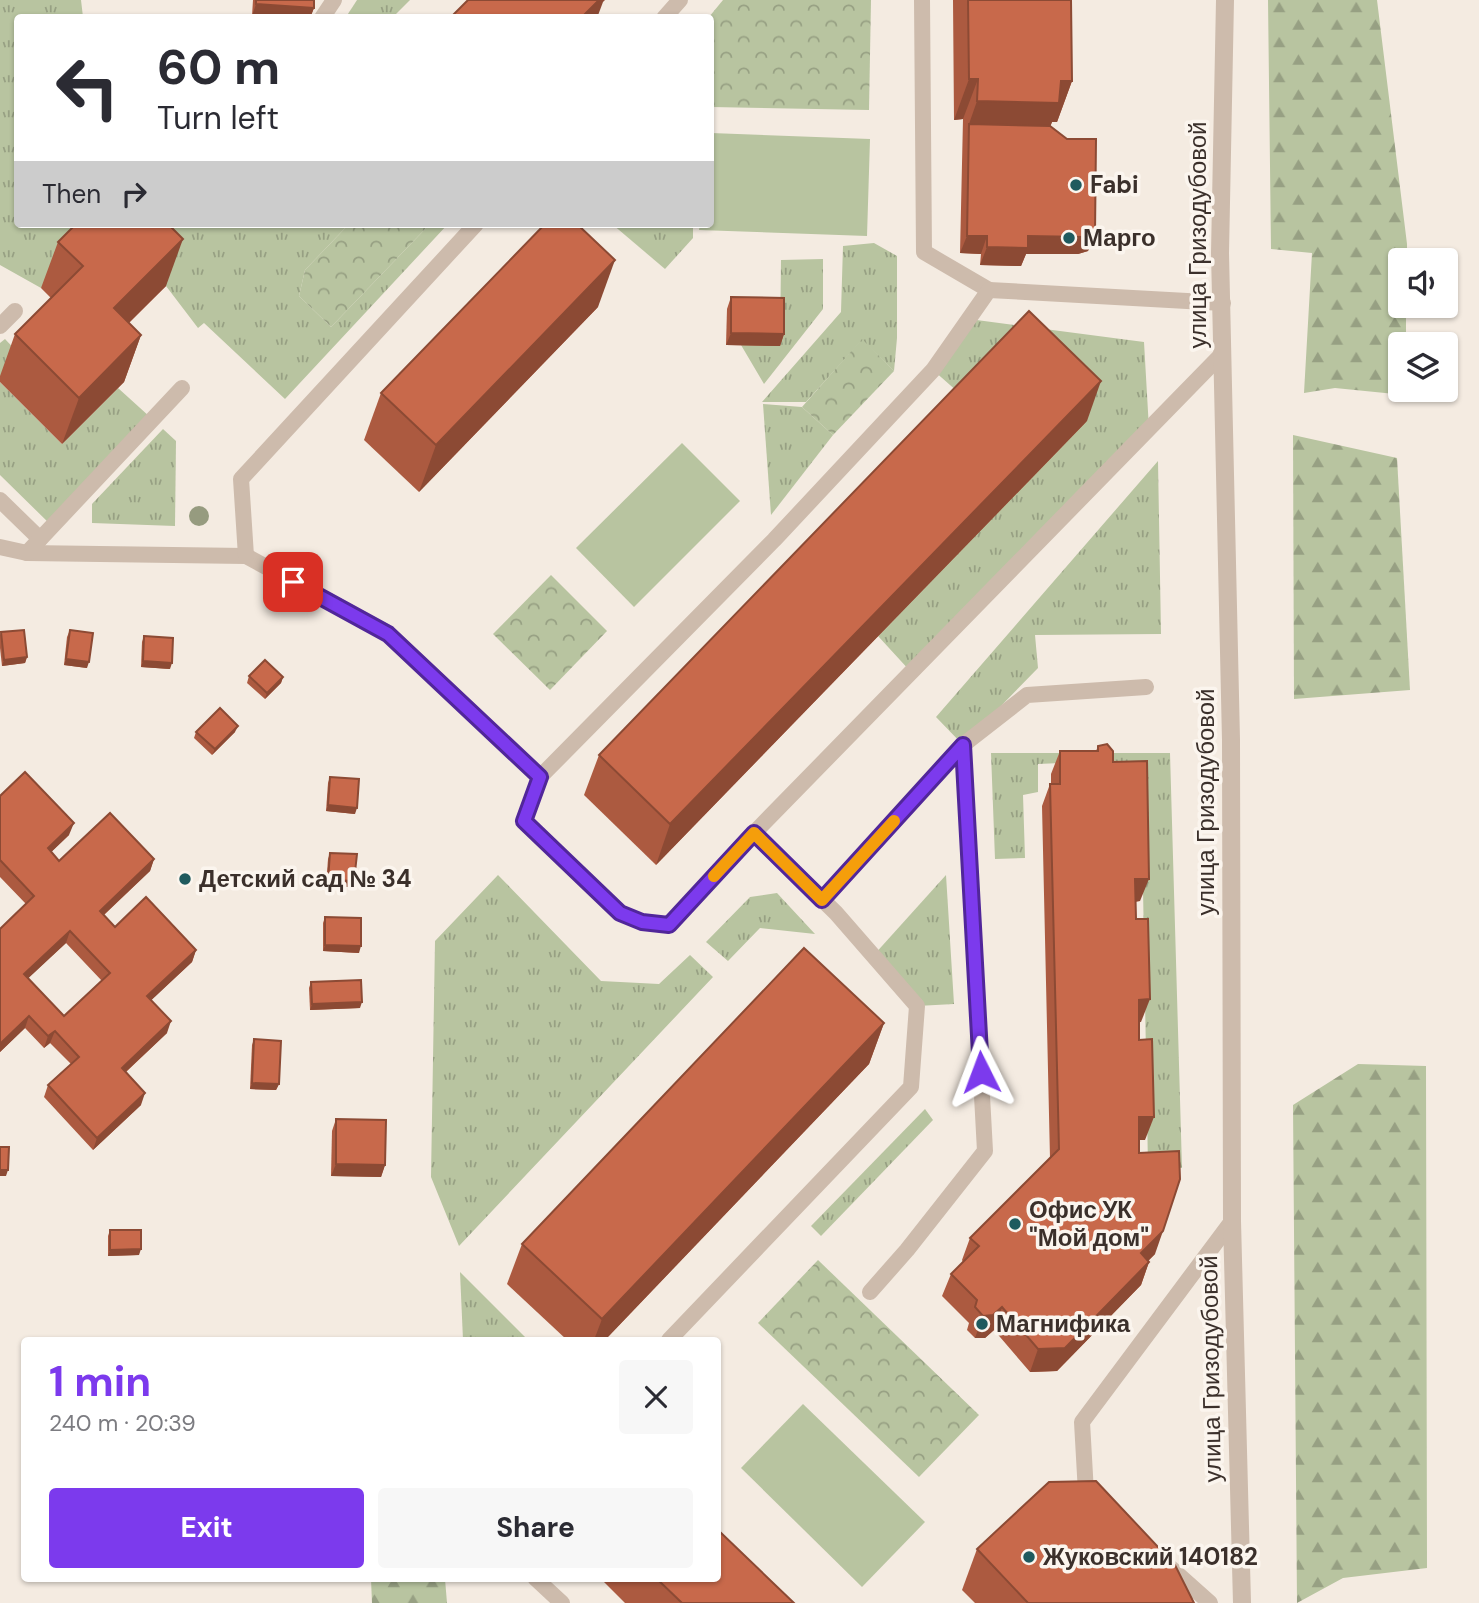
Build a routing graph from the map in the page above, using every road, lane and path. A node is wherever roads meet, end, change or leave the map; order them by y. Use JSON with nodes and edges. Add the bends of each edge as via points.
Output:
{"nodes":[{"id":1,"x":680,"y":0,"type":"edge"},
{"id":2,"x":922,"y":0,"type":"edge"},
{"id":3,"x":1225,"y":0,"type":"edge"},
{"id":4,"x":668,"y":14,"type":"edge"},
{"id":5,"x":471,"y":228,"type":"edge"},
{"id":6,"x":989,"y":290,"type":"junction"},
{"id":7,"x":1223,"y":303,"type":"junction"},
{"id":8,"x":15,"y":311,"type":"dead end"},
{"id":9,"x":0,"y":326,"type":"edge"},
{"id":10,"x":1222,"y":354,"type":"junction"},
{"id":11,"x":182,"y":388,"type":"dead end"},
{"id":12,"x":0,"y":500,"type":"edge"},
{"id":13,"x":40,"y":539,"type":"junction"},
{"id":14,"x":0,"y":547,"type":"edge"},
{"id":15,"x":27,"y":553,"type":"junction"},
{"id":16,"x":246,"y":555,"type":"junction"},
{"id":17,"x":1146,"y":687,"type":"dead end"},
{"id":18,"x":963,"y":745,"type":"junction"},
{"id":19,"x":540,"y":777,"type":"junction"},
{"id":20,"x":754,"y":833,"type":"junction"},
{"id":21,"x":822,"y":900,"type":"junction"},
{"id":22,"x":1232,"y":1221,"type":"junction"},
{"id":23,"x":870,"y":1292,"type":"dead end"},
{"id":24,"x":672,"y":1337,"type":"edge"},
{"id":25,"x":1107,"y":1511,"type":"edge"},
{"id":26,"x":1149,"y":1548,"type":"edge"},
{"id":27,"x":539,"y":1582,"type":"edge"},
{"id":28,"x":562,"y":1603,"type":"edge"},
{"id":29,"x":1210,"y":1603,"type":"edge"},
{"id":30,"x":1242,"y":1603,"type":"edge"}],
"edges":[{"from":1,"to":4,"type":"lane"},
{"from":2,"to":6,"type":"lane","via":[[924,253]]},
{"from":3,"to":7,"type":"street","name":"улица Гризодубовой"},
{"from":5,"to":16,"type":"lane","via":[[241,479]]},
{"from":6,"to":7,"type":"lane"},
{"from":6,"to":19,"type":"lane","via":[[933,370],[774,540]]},
{"from":7,"to":10,"type":"street","name":"улица Гризодубовой"},
{"from":8,"to":9,"type":"lane"},
{"from":10,"to":20,"type":"lane"},
{"from":10,"to":22,"type":"street","name":"улица Гризодубовой","via":[[1231,740]]},
{"from":11,"to":13,"type":"lane"},
{"from":12,"to":13,"type":"lane"},
{"from":13,"to":15,"type":"lane"},
{"from":14,"to":15,"type":"lane"},
{"from":15,"to":16,"type":"lane"},
{"from":16,"to":19,"type":"lane","via":[[388,634]]},
{"from":17,"to":18,"type":"lane","via":[[1027,695]]},
{"from":18,"to":21,"type":"lane"},
{"from":18,"to":23,"type":"lane","via":[[985,1151]]},
{"from":19,"to":20,"type":"lane","via":[[524,821],[620,913],[642,922],[669,925]]},
{"from":20,"to":21,"type":"lane"},
{"from":21,"to":24,"type":"lane","via":[[917,1006],[911,1087]]},
{"from":22,"to":25,"type":"lane","via":[[1082,1422],[1086,1493]]},
{"from":22,"to":30,"type":"street","name":"улица Гризодубовой"},
{"from":26,"to":29,"type":"lane"},
{"from":27,"to":28,"type":"lane"}]}
